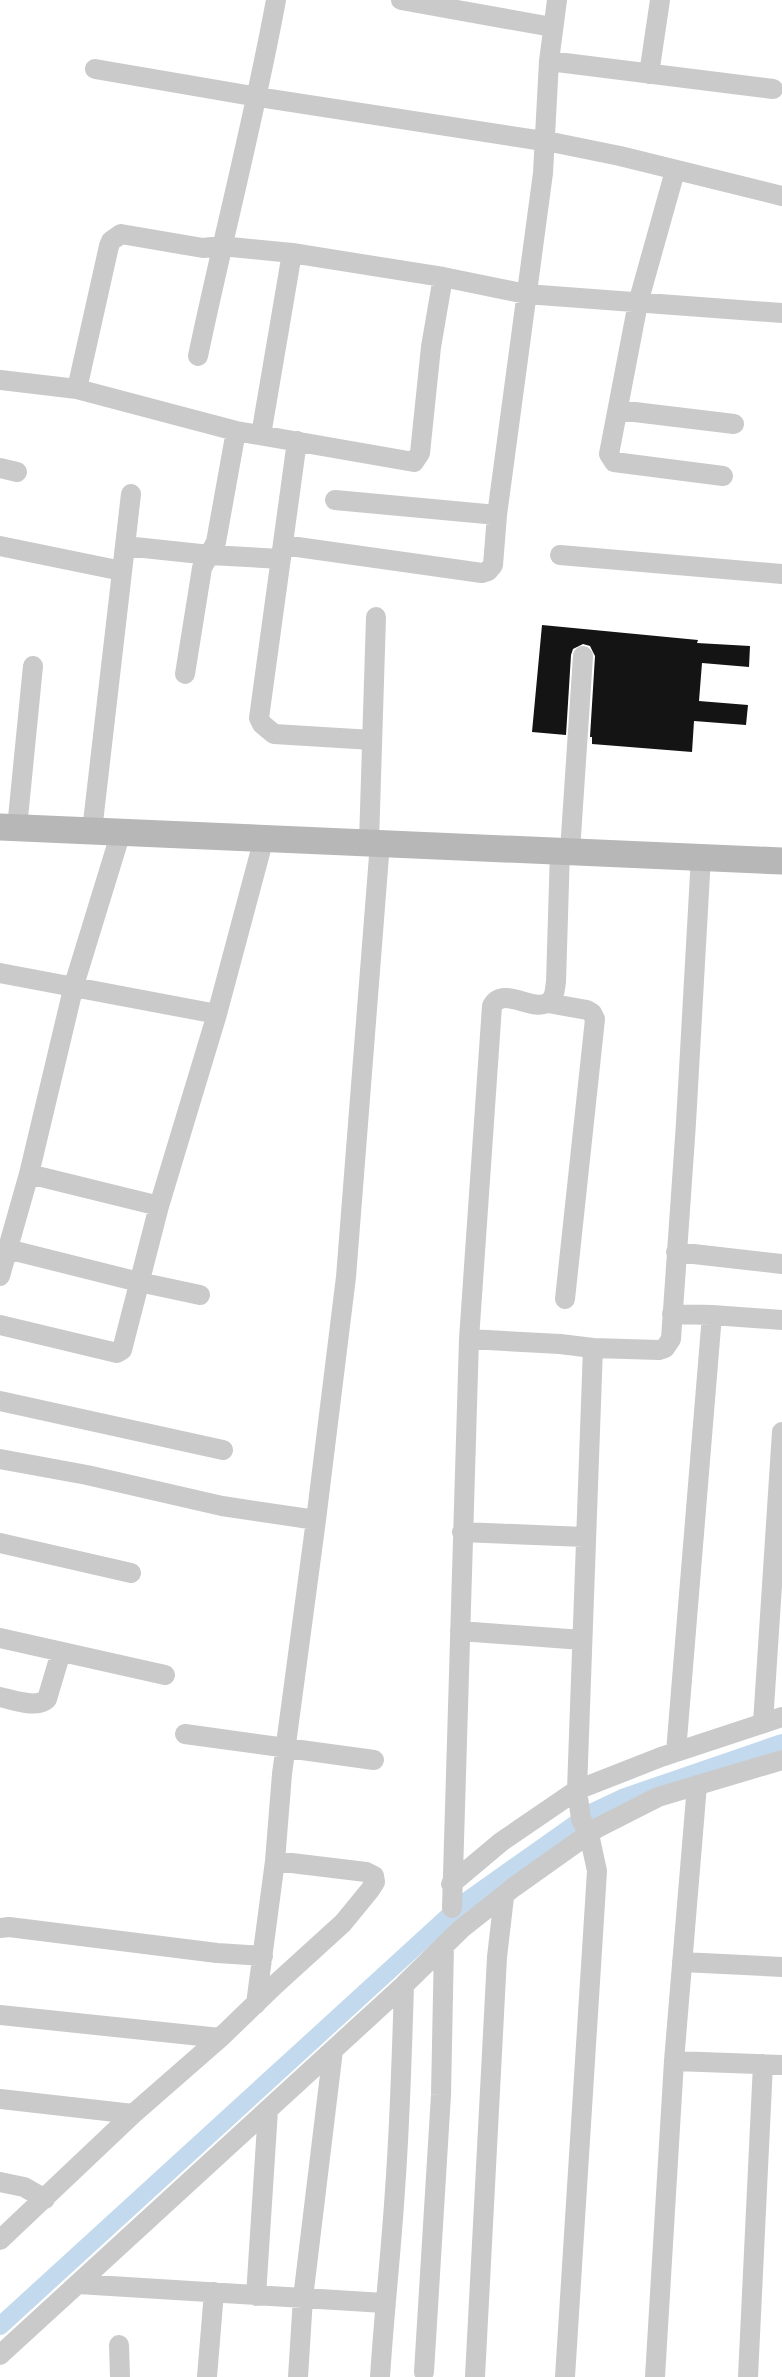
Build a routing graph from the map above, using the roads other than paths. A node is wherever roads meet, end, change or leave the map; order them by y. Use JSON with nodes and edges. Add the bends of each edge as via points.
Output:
{"nodes":[{"id":1,"x":276,"y":0,"type":"edge"},
{"id":2,"x":400,"y":0,"type":"edge"},
{"id":3,"x":557,"y":0,"type":"edge"},
{"id":4,"x":660,"y":0,"type":"edge"},
{"id":5,"x":552,"y":27,"type":"junction"},
{"id":6,"x":549,"y":61,"type":"junction"},
{"id":7,"x":95,"y":69,"type":"dead end"},
{"id":8,"x":650,"y":74,"type":"junction"},
{"id":9,"x":773,"y":89,"type":"dead end"},
{"id":10,"x":258,"y":97,"type":"junction"},
{"id":11,"x":545,"y":142,"type":"junction"},
{"id":12,"x":675,"y":171,"type":"junction"},
{"id":13,"x":782,"y":196,"type":"edge"},
{"id":14,"x":221,"y":246,"type":"junction"},
{"id":15,"x":292,"y":253,"type":"junction"},
{"id":16,"x":443,"y":278,"type":"junction"},
{"id":17,"x":526,"y":294,"type":"junction"},
{"id":18,"x":638,"y":303,"type":"junction"},
{"id":19,"x":782,"y":313,"type":"edge"},
{"id":20,"x":198,"y":356,"type":"dead end"},
{"id":21,"x":0,"y":380,"type":"edge"},
{"id":22,"x":77,"y":389,"type":"junction"},
{"id":23,"x":618,"y":410,"type":"junction"},
{"id":24,"x":734,"y":424,"type":"dead end"},
{"id":25,"x":236,"y":431,"type":"junction"},
{"id":26,"x":261,"y":435,"type":"junction"},
{"id":27,"x":297,"y":441,"type":"junction"},
{"id":28,"x":723,"y":476,"type":"dead end"},
{"id":29,"x":131,"y":494,"type":"dead end"},
{"id":30,"x":335,"y":500,"type":"dead end"},
{"id":31,"x":497,"y":516,"type":"junction"},
{"id":32,"x":0,"y":546,"type":"edge"},
{"id":33,"x":125,"y":546,"type":"junction"},
{"id":34,"x":282,"y":552,"type":"junction"},
{"id":35,"x":210,"y":555,"type":"junction"},
{"id":36,"x":560,"y":555,"type":"dead end"},
{"id":37,"x":122,"y":571,"type":"junction"},
{"id":38,"x":782,"y":574,"type":"edge"},
{"id":39,"x":376,"y":616,"type":"dead end"},
{"id":40,"x":583,"y":656,"type":"dead end"},
{"id":41,"x":33,"y":666,"type":"dead end"},
{"id":42,"x":185,"y":674,"type":"dead end"},
{"id":43,"x":372,"y":740,"type":"junction"},
{"id":44,"x":92,"y":831,"type":"junction"},
{"id":45,"x":5,"y":832,"type":"edge"},
{"id":46,"x":121,"y":832,"type":"junction"},
{"id":47,"x":264,"y":838,"type":"junction"},
{"id":48,"x":375,"y":843,"type":"junction"},
{"id":49,"x":565,"y":850,"type":"junction"},
{"id":50,"x":701,"y":856,"type":"junction"},
{"id":51,"x":782,"y":861,"type":"edge"},
{"id":52,"x":0,"y":973,"type":"edge"},
{"id":53,"x":74,"y":985,"type":"junction"},
{"id":54,"x":548,"y":1003,"type":"junction"},
{"id":55,"x":217,"y":1014,"type":"junction"},
{"id":56,"x":29,"y":1174,"type":"junction"},
{"id":57,"x":159,"y":1206,"type":"junction"},
{"id":58,"x":7,"y":1249,"type":"junction"},
{"id":59,"x":676,"y":1252,"type":"junction"},
{"id":60,"x":782,"y":1264,"type":"edge"},
{"id":61,"x":0,"y":1276,"type":"edge"},
{"id":62,"x":139,"y":1282,"type":"junction"},
{"id":63,"x":200,"y":1295,"type":"dead end"},
{"id":64,"x":565,"y":1299,"type":"dead end"},
{"id":65,"x":672,"y":1314,"type":"junction"},
{"id":66,"x":712,"y":1316,"type":"junction"},
{"id":67,"x":782,"y":1320,"type":"edge"},
{"id":68,"x":0,"y":1325,"type":"edge"},
{"id":69,"x":469,"y":1339,"type":"junction"},
{"id":70,"x":593,"y":1348,"type":"junction"},
{"id":71,"x":0,"y":1401,"type":"edge"},
{"id":72,"x":782,"y":1432,"type":"edge"},
{"id":73,"x":223,"y":1450,"type":"dead end"},
{"id":74,"x":0,"y":1459,"type":"edge"},
{"id":75,"x":316,"y":1520,"type":"junction"},
{"id":76,"x":462,"y":1532,"type":"junction"},
{"id":77,"x":585,"y":1537,"type":"junction"},
{"id":78,"x":0,"y":1544,"type":"edge"},
{"id":79,"x":131,"y":1573,"type":"dead end"},
{"id":80,"x":460,"y":1630,"type":"junction"},
{"id":81,"x":0,"y":1638,"type":"edge"},
{"id":82,"x":582,"y":1640,"type":"junction"},
{"id":83,"x":61,"y":1652,"type":"junction"},
{"id":84,"x":165,"y":1676,"type":"dead end"},
{"id":85,"x":0,"y":1697,"type":"edge"},
{"id":86,"x":773,"y":1720,"type":"edge"},
{"id":87,"x":185,"y":1734,"type":"dead end"},
{"id":88,"x":285,"y":1748,"type":"junction"},
{"id":89,"x":676,"y":1752,"type":"junction"},
{"id":90,"x":374,"y":1760,"type":"dead end"},
{"id":91,"x":782,"y":1760,"type":"edge"},
{"id":92,"x":697,"y":1785,"type":"junction"},
{"id":93,"x":577,"y":1790,"type":"junction"},
{"id":94,"x":589,"y":1834,"type":"junction"},
{"id":95,"x":275,"y":1861,"type":"junction"},
{"id":96,"x":451,"y":1884,"type":"junction"},
{"id":97,"x":504,"y":1897,"type":"junction"},
{"id":98,"x":457,"y":1920,"type":"junction"},
{"id":99,"x":0,"y":1928,"type":"edge"},
{"id":100,"x":444,"y":1945,"type":"junction"},
{"id":101,"x":263,"y":1956,"type":"junction"},
{"id":102,"x":682,"y":1962,"type":"junction"},
{"id":103,"x":782,"y":1967,"type":"edge"},
{"id":104,"x":404,"y":1985,"type":"junction"},
{"id":105,"x":256,"y":2004,"type":"junction"},
{"id":106,"x":0,"y":2015,"type":"edge"},
{"id":107,"x":219,"y":2038,"type":"junction"},
{"id":108,"x":333,"y":2050,"type":"junction"},
{"id":109,"x":674,"y":2061,"type":"junction"},
{"id":110,"x":772,"y":2064,"type":"edge"},
{"id":111,"x":0,"y":2099,"type":"edge"},
{"id":112,"x":268,"y":2110,"type":"junction"},
{"id":113,"x":133,"y":2114,"type":"junction"},
{"id":114,"x":0,"y":2182,"type":"edge"},
{"id":115,"x":45,"y":2199,"type":"junction"},
{"id":116,"x":0,"y":2240,"type":"edge"},
{"id":117,"x":78,"y":2284,"type":"junction"},
{"id":118,"x":214,"y":2292,"type":"junction"},
{"id":119,"x":256,"y":2296,"type":"junction"},
{"id":120,"x":303,"y":2298,"type":"junction"},
{"id":121,"x":384,"y":2304,"type":"junction"},
{"id":122,"x":119,"y":2345,"type":"dead end"},
{"id":123,"x":0,"y":2355,"type":"edge"},
{"id":124,"x":424,"y":2372,"type":"dead end"},
{"id":125,"x":120,"y":2377,"type":"edge"},
{"id":126,"x":207,"y":2377,"type":"edge"},
{"id":127,"x":298,"y":2377,"type":"edge"},
{"id":128,"x":380,"y":2377,"type":"edge"},
{"id":129,"x":475,"y":2377,"type":"edge"},
{"id":130,"x":565,"y":2377,"type":"edge"},
{"id":131,"x":655,"y":2377,"type":"edge"},
{"id":132,"x":748,"y":2377,"type":"edge"}],
"edges":[{"from":1,"to":10,"type":"street"},
{"from":2,"to":5,"type":"street"},
{"from":3,"to":5,"type":"street"},
{"from":4,"to":8,"type":"street"},
{"from":5,"to":6,"type":"street"},
{"from":6,"to":8,"type":"street"},
{"from":6,"to":11,"type":"street"},
{"from":7,"to":10,"type":"street"},
{"from":8,"to":9,"type":"street"},
{"from":10,"to":11,"type":"street"},
{"from":10,"to":14,"type":"street"},
{"from":11,"to":12,"type":"street"},
{"from":11,"to":17,"type":"street"},
{"from":12,"to":13,"type":"street"},
{"from":12,"to":18,"type":"street"},
{"from":14,"to":15,"type":"street"},
{"from":14,"to":20,"type":"street"},
{"from":14,"to":22,"type":"street","via":[[203,248],[121,234],[111,241]]},
{"from":15,"to":16,"type":"street"},
{"from":15,"to":26,"type":"street"},
{"from":16,"to":17,"type":"street"},
{"from":16,"to":27,"type":"street","via":[[417,461]]},
{"from":17,"to":18,"type":"street"},
{"from":17,"to":31,"type":"street"},
{"from":18,"to":19,"type":"street"},
{"from":18,"to":23,"type":"street"},
{"from":21,"to":22,"type":"street"},
{"from":22,"to":25,"type":"street"},
{"from":23,"to":24,"type":"street"},
{"from":23,"to":28,"type":"street","via":[[609,450],[614,462]]},
{"from":25,"to":26,"type":"street"},
{"from":25,"to":35,"type":"street","via":[[216,542]]},
{"from":26,"to":27,"type":"street"},
{"from":27,"to":34,"type":"street"},
{"from":29,"to":33,"type":"street"},
{"from":30,"to":31,"type":"street"},
{"from":31,"to":34,"type":"street","via":[[493,565],[488,572]]},
{"from":32,"to":37,"type":"street"},
{"from":33,"to":35,"type":"street"},
{"from":33,"to":37,"type":"street"},
{"from":34,"to":35,"type":"street"},
{"from":34,"to":43,"type":"street","via":[[259,712],[262,724],[274,734]]},
{"from":35,"to":42,"type":"street","via":[[202,568]]},
{"from":36,"to":38,"type":"street"},
{"from":37,"to":44,"type":"street"},
{"from":39,"to":43,"type":"street"},
{"from":40,"to":49,"type":"street"},
{"from":41,"to":45,"type":"street"},
{"from":43,"to":48,"type":"street"},
{"from":44,"to":45,"type":"main road"},
{"from":44,"to":46,"type":"main road"},
{"from":46,"to":47,"type":"main road"},
{"from":46,"to":53,"type":"street"},
{"from":47,"to":48,"type":"main road"},
{"from":47,"to":55,"type":"street"},
{"from":48,"to":49,"type":"main road"},
{"from":48,"to":75,"type":"street","via":[[346,1277]]},
{"from":49,"to":50,"type":"main road"},
{"from":49,"to":54,"type":"street","via":[[556,982]]},
{"from":50,"to":51,"type":"main road"},
{"from":50,"to":59,"type":"street"},
{"from":52,"to":53,"type":"street"},
{"from":53,"to":55,"type":"street"},
{"from":53,"to":56,"type":"street"},
{"from":54,"to":64,"type":"street","via":[[587,1010],[595,1019]]},
{"from":54,"to":69,"type":"street","via":[[505,998],[496,1000],[492,1006]]},
{"from":55,"to":57,"type":"street"},
{"from":56,"to":57,"type":"street"},
{"from":56,"to":58,"type":"street"},
{"from":57,"to":62,"type":"street"},
{"from":58,"to":61,"type":"street"},
{"from":58,"to":62,"type":"street"},
{"from":59,"to":60,"type":"street"},
{"from":59,"to":65,"type":"street"},
{"from":62,"to":63,"type":"street"},
{"from":62,"to":68,"type":"street","via":[[119,1352]]},
{"from":65,"to":66,"type":"street"},
{"from":65,"to":70,"type":"street","via":[[671,1339],[665,1348]]},
{"from":66,"to":67,"type":"street"},
{"from":66,"to":89,"type":"street"},
{"from":69,"to":70,"type":"street"},
{"from":69,"to":76,"type":"street"},
{"from":70,"to":77,"type":"street"},
{"from":71,"to":73,"type":"street"},
{"from":72,"to":86,"type":"street"},
{"from":74,"to":75,"type":"street","via":[[222,1506]]},
{"from":75,"to":88,"type":"street"},
{"from":76,"to":77,"type":"street"},
{"from":76,"to":80,"type":"street"},
{"from":77,"to":82,"type":"street"},
{"from":78,"to":79,"type":"street"},
{"from":80,"to":82,"type":"street"},
{"from":80,"to":96,"type":"street"},
{"from":81,"to":83,"type":"street"},
{"from":82,"to":93,"type":"street"},
{"from":83,"to":84,"type":"street"},
{"from":83,"to":85,"type":"street","via":[[44,1702]]},
{"from":86,"to":89,"type":"street"},
{"from":87,"to":88,"type":"street"},
{"from":88,"to":90,"type":"street"},
{"from":88,"to":95,"type":"street"},
{"from":89,"to":93,"type":"street"},
{"from":91,"to":92,"type":"street"},
{"from":92,"to":94,"type":"street","via":[[658,1797]]},
{"from":92,"to":102,"type":"street"},
{"from":93,"to":94,"type":"street","via":[[581,1819]]},
{"from":93,"to":96,"type":"street","via":[[501,1842]]},
{"from":94,"to":97,"type":"street"},
{"from":94,"to":130,"type":"street","via":[[597,1871]]},
{"from":95,"to":101,"type":"street"},
{"from":95,"to":105,"type":"street","via":[[366,1872],[375,1879],[344,1923]]},
{"from":96,"to":98,"type":"street"},
{"from":97,"to":98,"type":"street"},
{"from":97,"to":129,"type":"street","via":[[496,1969]]},
{"from":98,"to":100,"type":"street"},
{"from":99,"to":101,"type":"street"},
{"from":100,"to":104,"type":"street"},
{"from":100,"to":124,"type":"street","via":[[441,2095]]},
{"from":101,"to":105,"type":"street"},
{"from":102,"to":103,"type":"street"},
{"from":102,"to":109,"type":"street"},
{"from":104,"to":108,"type":"street"},
{"from":104,"to":121,"type":"street","via":[[396,2180]]},
{"from":105,"to":107,"type":"street"},
{"from":106,"to":107,"type":"street"},
{"from":107,"to":113,"type":"street"},
{"from":108,"to":112,"type":"street"},
{"from":108,"to":120,"type":"street"},
{"from":109,"to":110,"type":"street"},
{"from":109,"to":131,"type":"street"},
{"from":110,"to":132,"type":"street"},
{"from":111,"to":113,"type":"street"},
{"from":112,"to":117,"type":"street"},
{"from":112,"to":119,"type":"street"},
{"from":113,"to":115,"type":"street"},
{"from":114,"to":115,"type":"street","via":[[24,2187]]},
{"from":115,"to":116,"type":"street"},
{"from":117,"to":118,"type":"street"},
{"from":117,"to":123,"type":"street"},
{"from":118,"to":119,"type":"street"},
{"from":118,"to":126,"type":"street"},
{"from":119,"to":120,"type":"street"},
{"from":120,"to":121,"type":"street"},
{"from":120,"to":127,"type":"street"},
{"from":121,"to":128,"type":"street"},
{"from":122,"to":125,"type":"street"}]}
